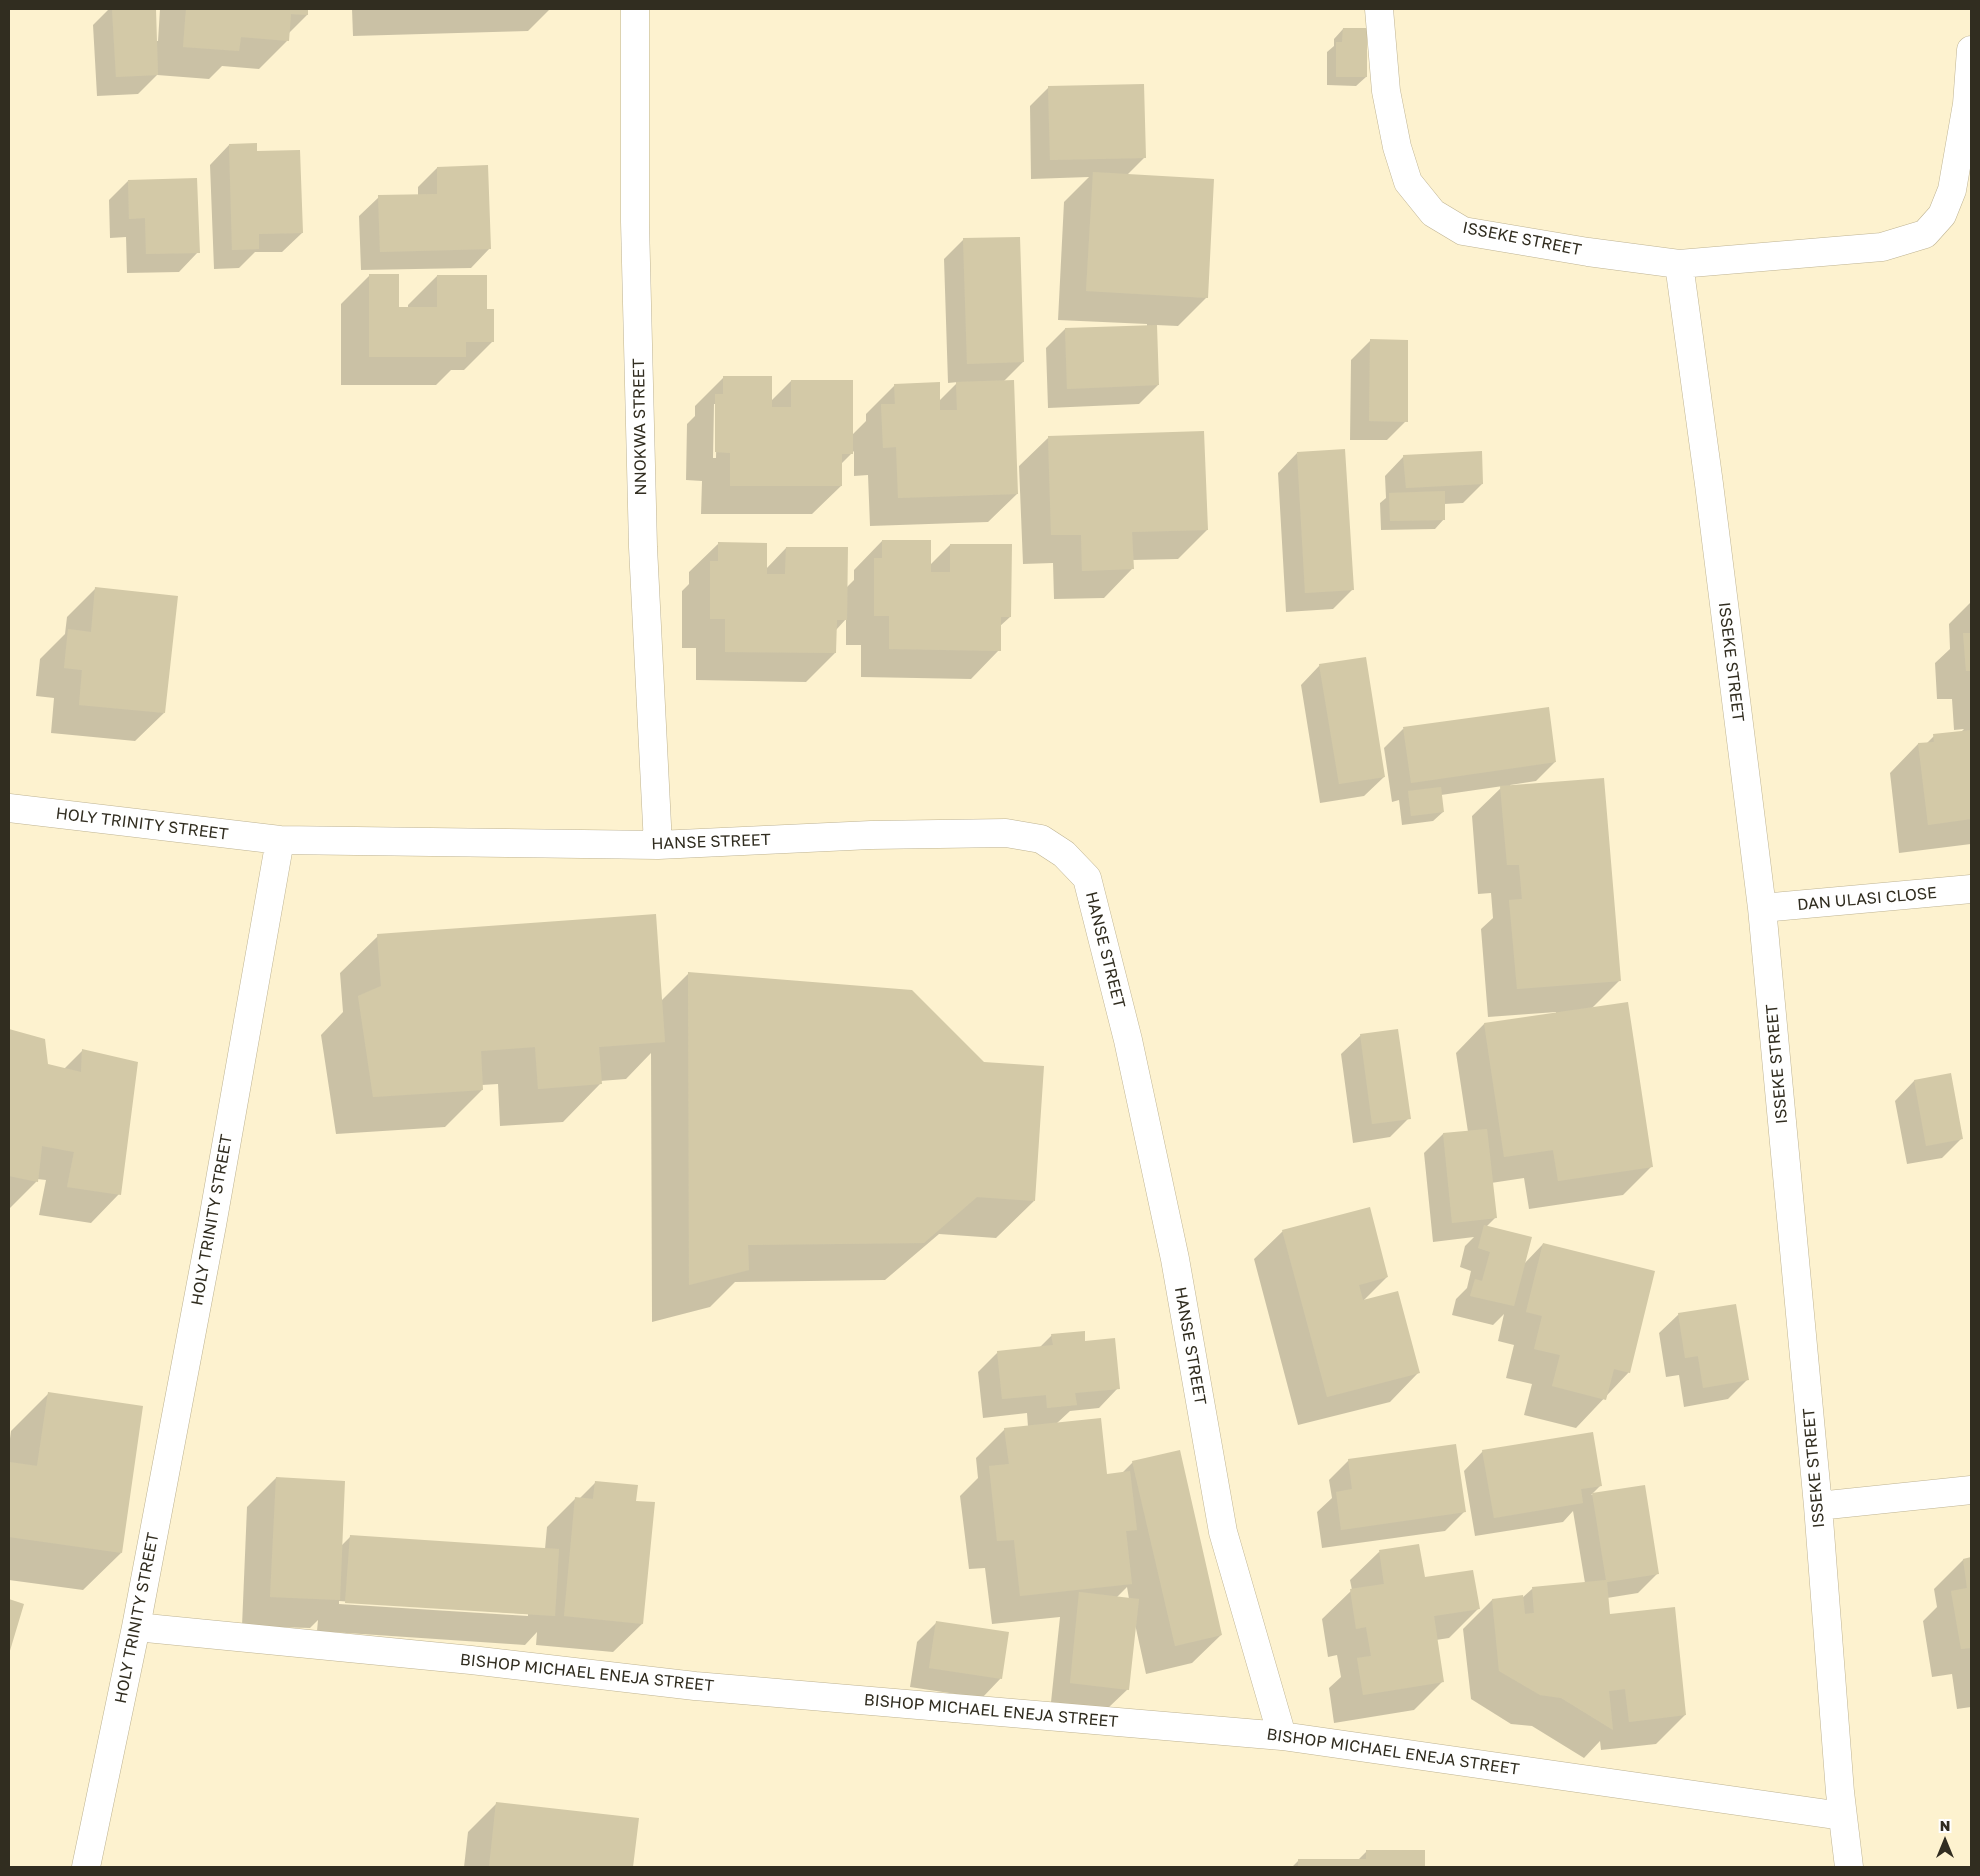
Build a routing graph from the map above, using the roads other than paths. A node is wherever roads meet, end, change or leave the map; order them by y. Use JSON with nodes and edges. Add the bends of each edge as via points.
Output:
{"nodes":[{"id":1,"x":635,"y":9,"type":"edge"},
{"id":2,"x":1379,"y":9,"type":"edge"},
{"id":3,"x":1971,"y":50,"type":"edge"},
{"id":4,"x":1680,"y":264,"type":"junction"},
{"id":5,"x":9,"y":808,"type":"edge"},
{"id":6,"x":280,"y":840,"type":"junction"},
{"id":7,"x":658,"y":845,"type":"junction"},
{"id":8,"x":1971,"y":889,"type":"edge"},
{"id":9,"x":1762,"y":908,"type":"junction"},
{"id":10,"x":1971,"y":1490,"type":"edge"},
{"id":11,"x":1818,"y":1506,"type":"junction"},
{"id":12,"x":136,"y":1627,"type":"junction"},
{"id":13,"x":1282,"y":1736,"type":"junction"},
{"id":14,"x":1842,"y":1816,"type":"junction"},
{"id":15,"x":86,"y":1867,"type":"edge"},
{"id":16,"x":1849,"y":1867,"type":"edge"}],
"edges":[{"from":1,"to":7,"type":"street","name":"NNOKWA STREET","via":[[635,222],[643,547]]},
{"from":2,"to":4,"type":"street","name":"ISSEKE STREET","via":[[1386,91],[1397,147],[1408,182],[1433,213],[1463,231]]},
{"from":3,"to":4,"type":"street","name":"ISSEKE STREET","via":[[1967,104],[1952,190],[1942,215],[1925,234],[1882,246]]},
{"from":4,"to":9,"type":"street","name":"ISSEKE STREET"},
{"from":5,"to":6,"type":"street","name":"HOLY TRINITY STREET"},
{"from":6,"to":7,"type":"street","name":"HANSE STREET"},
{"from":6,"to":12,"type":"street","name":"HOLY TRINITY STREET"},
{"from":7,"to":13,"type":"street","name":"HANSE STREET","via":[[1006,833],[1041,839],[1064,854],[1087,878],[1128,1040],[1175,1259],[1223,1532]]},
{"from":8,"to":9,"type":"street","name":"DAN ULASI CLOSE"},
{"from":9,"to":11,"type":"street","name":"ISSEKE STREET"},
{"from":10,"to":11,"type":"street"},
{"from":11,"to":14,"type":"street","name":"ISSEKE STREET"},
{"from":12,"to":13,"type":"street","name":"BISHOP MICHAEL ENEJA STREET","via":[[695,1686]]},
{"from":12,"to":15,"type":"street","name":"HOLY TRINITY STREET"},
{"from":13,"to":14,"type":"street","name":"BISHOP MICHAEL ENEJA STREET"},
{"from":14,"to":16,"type":"street","name":"ISSEKE STREET"}]}
